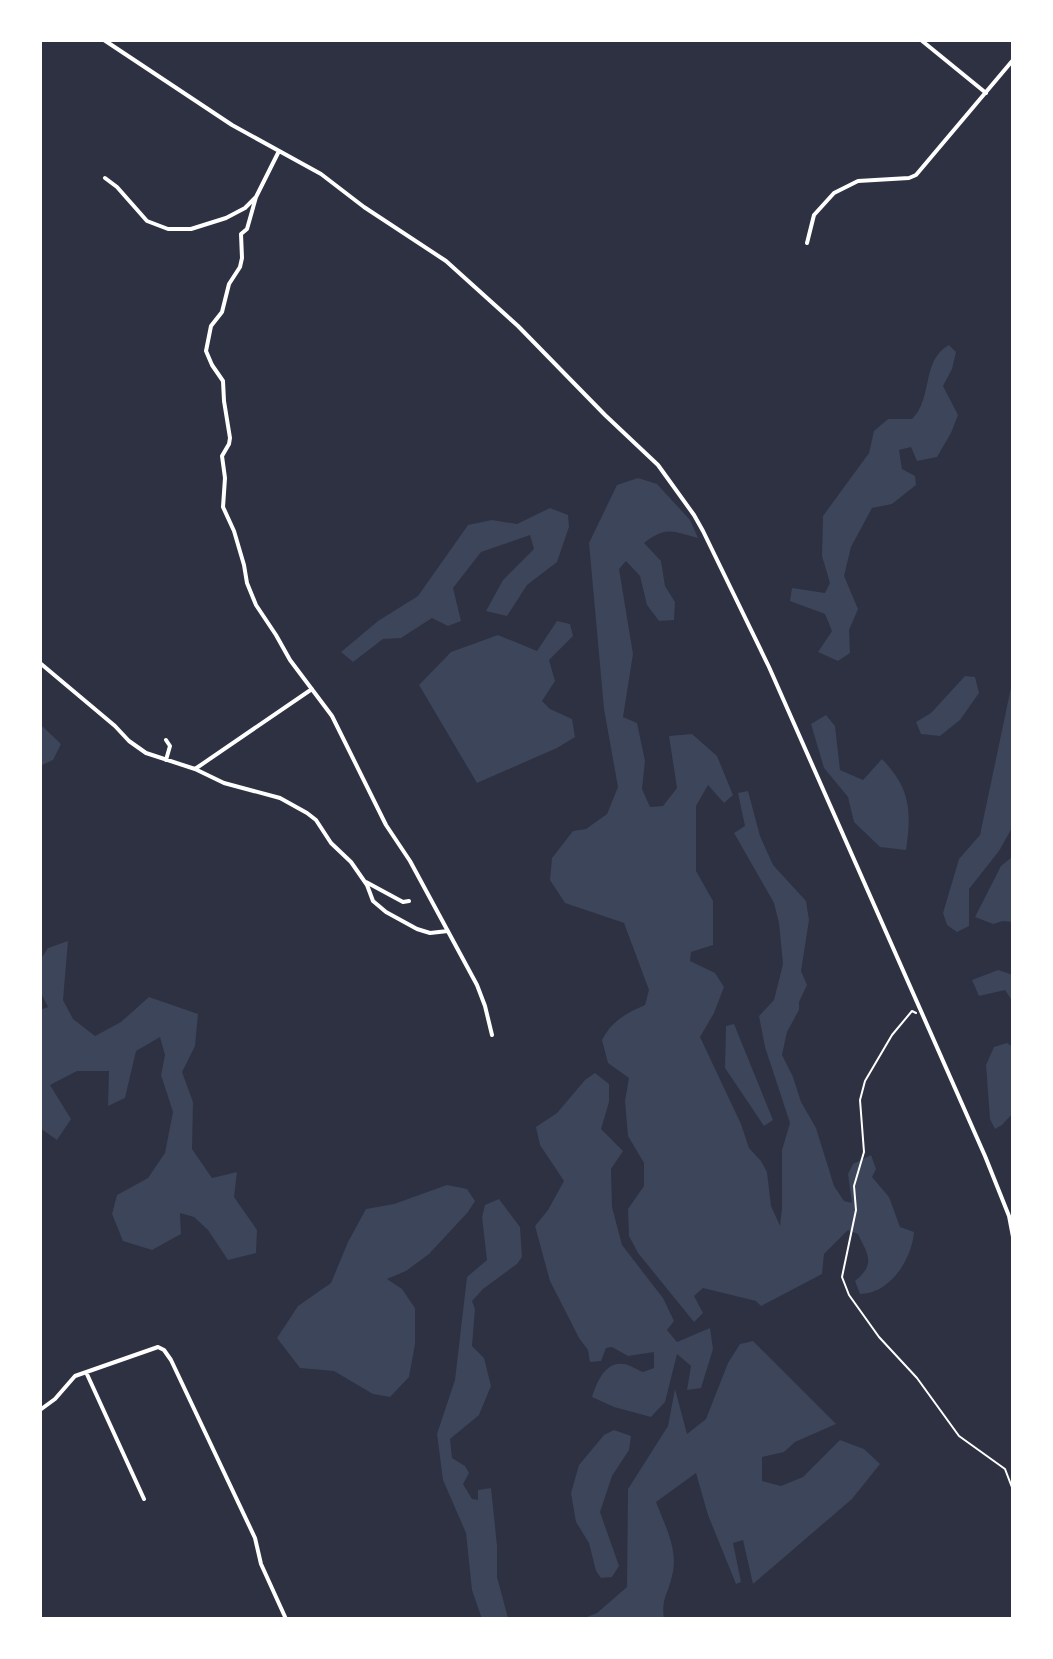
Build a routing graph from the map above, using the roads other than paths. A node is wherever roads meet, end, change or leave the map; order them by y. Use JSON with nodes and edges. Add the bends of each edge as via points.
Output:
{"nodes":[{"id":1,"x":104,"y":40,"type":"edge"},
{"id":2,"x":921,"y":40,"type":"edge"},
{"id":3,"x":1013,"y":60,"type":"edge"},
{"id":4,"x":986,"y":93,"type":"junction"},
{"id":5,"x":279,"y":151,"type":"junction"},
{"id":6,"x":105,"y":178,"type":"dead end"},
{"id":7,"x":256,"y":197,"type":"junction"},
{"id":8,"x":807,"y":243,"type":"dead end"},
{"id":9,"x":40,"y":663,"type":"edge"},
{"id":10,"x":312,"y":689,"type":"junction"},
{"id":11,"x":166,"y":740,"type":"dead end"},
{"id":12,"x":166,"y":760,"type":"junction"},
{"id":13,"x":195,"y":769,"type":"junction"},
{"id":14,"x":364,"y":881,"type":"junction"},
{"id":15,"x":409,"y":901,"type":"dead end"},
{"id":16,"x":448,"y":931,"type":"junction"},
{"id":17,"x":492,"y":1035,"type":"dead end"},
{"id":18,"x":1013,"y":1237,"type":"edge"},
{"id":19,"x":86,"y":1372,"type":"junction"},
{"id":20,"x":40,"y":1410,"type":"edge"},
{"id":21,"x":144,"y":1499,"type":"dead end"},
{"id":22,"x":286,"y":1619,"type":"edge"}],
"edges":[{"from":1,"to":5,"type":"street"},
{"from":2,"to":4,"type":"street"},
{"from":3,"to":4,"type":"street"},
{"from":4,"to":8,"type":"street","via":[[916,175],[858,181],[834,193],[814,215]]},
{"from":5,"to":7,"type":"street"},
{"from":5,"to":18,"type":"street","via":[[446,261],[658,465],[694,515],[769,667],[923,1015],[999,1190]]},
{"from":6,"to":7,"type":"street","via":[[147,221],[168,229],[191,229],[226,218]]},
{"from":7,"to":10,"type":"street","via":[[241,234],[240,267],[211,326],[206,351],[223,381],[230,438],[222,456],[223,507],[256,605]]},
{"from":9,"to":12,"type":"street","via":[[129,741]]},
{"from":10,"to":13,"type":"street"},
{"from":10,"to":16,"type":"street","via":[[332,716],[386,825]]},
{"from":11,"to":12,"type":"street"},
{"from":12,"to":13,"type":"street"},
{"from":13,"to":14,"type":"street","via":[[280,798],[307,813]]},
{"from":14,"to":15,"type":"street"},
{"from":14,"to":16,"type":"street","via":[[373,901],[401,922],[430,933]]},
{"from":16,"to":17,"type":"street","via":[[477,985]]},
{"from":19,"to":20,"type":"street"},
{"from":19,"to":21,"type":"street"},
{"from":19,"to":22,"type":"street","via":[[158,1347],[164,1350],[255,1538]]}]}
